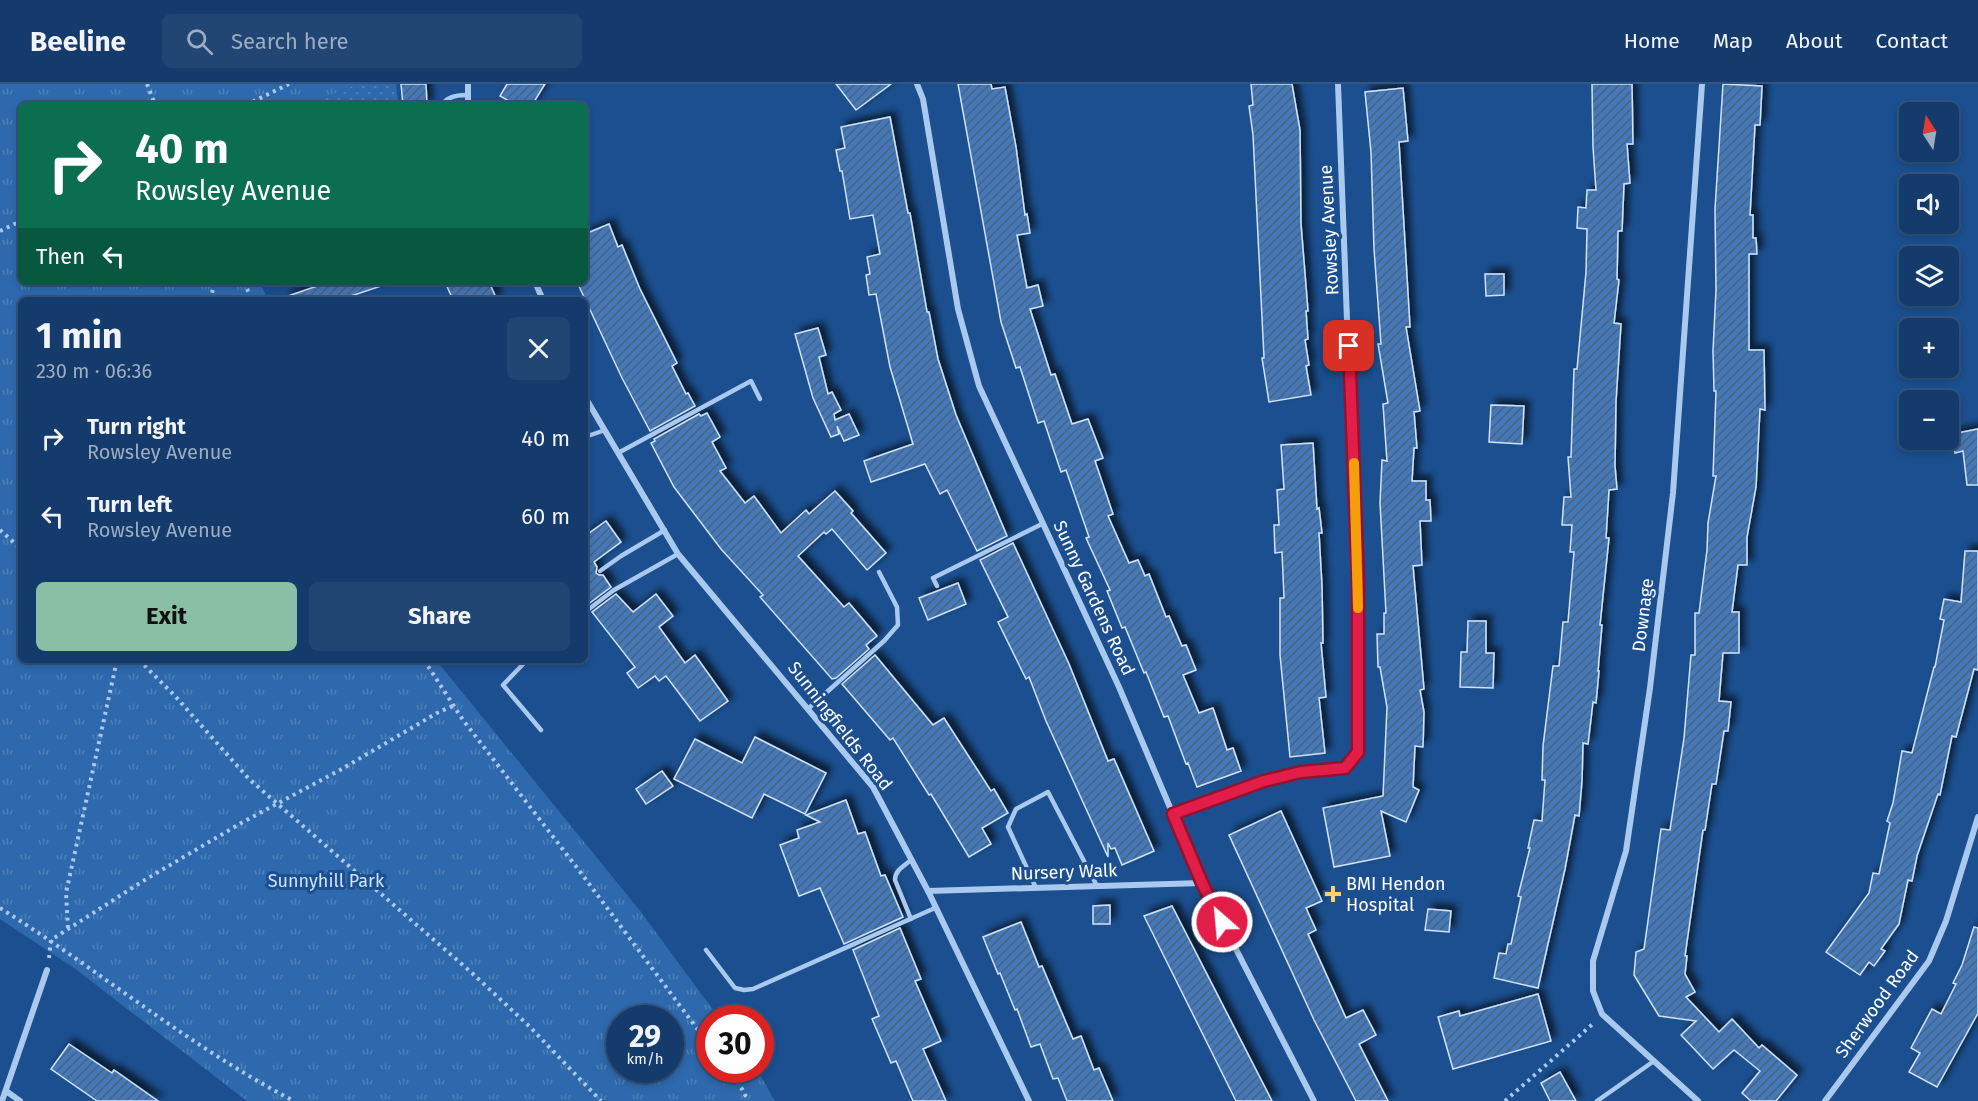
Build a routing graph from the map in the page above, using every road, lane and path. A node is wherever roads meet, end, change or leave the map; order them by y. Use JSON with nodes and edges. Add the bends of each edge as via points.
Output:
{"nodes":[{"id":1,"x":147,"y":84,"type":"edge"},
{"id":2,"x":289,"y":84,"type":"edge"},
{"id":3,"x":468,"y":84,"type":"edge"},
{"id":4,"x":917,"y":84,"type":"edge"},
{"id":5,"x":1338,"y":84,"type":"edge"},
{"id":6,"x":1702,"y":84,"type":"edge"},
{"id":7,"x":467,"y":94,"type":"junction"},
{"id":8,"x":154,"y":102,"type":"edge"},
{"id":9,"x":252,"y":102,"type":"edge"},
{"id":10,"x":444,"y":102,"type":"edge"},
{"id":11,"x":468,"y":102,"type":"edge"},
{"id":12,"x":18,"y":222,"type":"edge"},
{"id":13,"x":0,"y":231,"type":"edge"},
{"id":14,"x":760,"y":399,"type":"dead end"},
{"id":15,"x":588,"y":402,"type":"edge"},
{"id":16,"x":605,"y":430,"type":"junction"},
{"id":17,"x":588,"y":436,"type":"edge"},
{"id":18,"x":618,"y":453,"type":"junction"},
{"id":19,"x":1042,"y":524,"type":"junction"},
{"id":20,"x":0,"y":530,"type":"edge"},
{"id":21,"x":665,"y":530,"type":"junction"},
{"id":22,"x":18,"y":546,"type":"edge"},
{"id":23,"x":678,"y":554,"type":"junction"},
{"id":24,"x":600,"y":571,"type":"dead end"},
{"id":25,"x":879,"y":572,"type":"dead end"},
{"id":26,"x":937,"y":586,"type":"dead end"},
{"id":27,"x":588,"y":610,"type":"edge"},
{"id":28,"x":116,"y":663,"type":"edge"},
{"id":29,"x":141,"y":663,"type":"edge"},
{"id":30,"x":426,"y":663,"type":"edge"},
{"id":31,"x":524,"y":663,"type":"edge"},
{"id":32,"x":455,"y":705,"type":"junction"},
{"id":33,"x":809,"y":708,"type":"junction"},
{"id":34,"x":541,"y":730,"type":"dead end"},
{"id":35,"x":277,"y":804,"type":"junction"},
{"id":36,"x":1173,"y":814,"type":"junction"},
{"id":37,"x":1978,"y":817,"type":"edge"},
{"id":38,"x":911,"y":860,"type":"junction"},
{"id":39,"x":1202,"y":883,"type":"junction"},
{"id":40,"x":1098,"y":886,"type":"junction"},
{"id":41,"x":1036,"y":888,"type":"junction"},
{"id":42,"x":928,"y":891,"type":"junction"},
{"id":43,"x":0,"y":908,"type":"edge"},
{"id":44,"x":935,"y":908,"type":"junction"},
{"id":45,"x":911,"y":919,"type":"junction"},
{"id":46,"x":68,"y":929,"type":"junction"},
{"id":47,"x":51,"y":940,"type":"junction"},
{"id":48,"x":706,"y":950,"type":"dead end"},
{"id":49,"x":47,"y":970,"type":"dead end"},
{"id":50,"x":696,"y":1027,"type":"edge"},
{"id":51,"x":1584,"y":1033,"type":"dead end"},
{"id":52,"x":1654,"y":1061,"type":"junction"},
{"id":53,"x":737,"y":1083,"type":"edge"},
{"id":54,"x":6,"y":1091,"type":"junction"},
{"id":55,"x":2,"y":1101,"type":"edge"},
{"id":56,"x":20,"y":1101,"type":"edge"},
{"id":57,"x":294,"y":1101,"type":"edge"},
{"id":58,"x":601,"y":1101,"type":"edge"},
{"id":59,"x":748,"y":1101,"type":"edge"},
{"id":60,"x":1029,"y":1101,"type":"edge"},
{"id":61,"x":1314,"y":1101,"type":"edge"},
{"id":62,"x":1505,"y":1101,"type":"edge"},
{"id":63,"x":1597,"y":1101,"type":"edge"},
{"id":64,"x":1698,"y":1101,"type":"edge"},
{"id":65,"x":1825,"y":1101,"type":"edge"}],
"edges":[{"from":1,"to":8,"type":"path"},
{"from":2,"to":9,"type":"path"},
{"from":3,"to":7,"type":"street"},
{"from":4,"to":19,"type":"street","name":"Sunny Gardens Road","via":[[923,99],[958,309],[979,386]]},
{"from":5,"to":36,"type":"street","name":"Rowsley Avenue","via":[[1358,582],[1358,752],[1345,768],[1301,772],[1264,781]]},
{"from":6,"to":52,"type":"street","name":"Downage","via":[[1674,494],[1626,851],[1593,961],[1593,991],[1602,1014]]},
{"from":7,"to":10,"type":"lane"},
{"from":7,"to":11,"type":"street"},
{"from":12,"to":13,"type":"path"},
{"from":14,"to":18,"type":"lane","via":[[751,381]]},
{"from":15,"to":16,"type":"street","name":"Sunningfields Road"},
{"from":16,"to":17,"type":"lane"},
{"from":16,"to":18,"type":"street","name":"Sunningfields Road"},
{"from":18,"to":21,"type":"street","name":"Sunningfields Road"},
{"from":19,"to":26,"type":"lane","via":[[933,578]]},
{"from":19,"to":36,"type":"street","name":"Sunny Gardens Road"},
{"from":20,"to":22,"type":"path"},
{"from":21,"to":23,"type":"street","name":"Sunningfields Road"},
{"from":21,"to":24,"type":"lane"},
{"from":23,"to":27,"type":"lane","via":[[614,590]]},
{"from":23,"to":33,"type":"street","name":"Sunningfields Road"},
{"from":25,"to":33,"type":"lane","via":[[897,607],[898,625]]},
{"from":28,"to":46,"type":"path","via":[[66,893]]},
{"from":29,"to":35,"type":"path"},
{"from":30,"to":32,"type":"path"},
{"from":31,"to":34,"type":"lane","via":[[503,685]]},
{"from":32,"to":35,"type":"path"},
{"from":32,"to":50,"type":"path"},
{"from":33,"to":38,"type":"street","name":"Sunningfields Road","via":[[873,787]]},
{"from":35,"to":46,"type":"path"},
{"from":35,"to":58,"type":"path","via":[[472,973]]},
{"from":36,"to":39,"type":"street","name":"Sunny Gardens Road"},
{"from":37,"to":65,"type":"street","name":"Sherwood Road","via":[[1946,921],[1929,961]]},
{"from":38,"to":42,"type":"street","name":"Sunningfields Road"},
{"from":38,"to":45,"type":"lane","via":[[897,871],[895,880]]},
{"from":39,"to":40,"type":"street","name":"Nursery Walk"},
{"from":39,"to":61,"type":"street","name":"Sunny Gardens Road"},
{"from":40,"to":41,"type":"street","name":"Nursery Walk"},
{"from":40,"to":41,"type":"lane","via":[[1048,792],[1016,809],[1008,826]]},
{"from":41,"to":42,"type":"street","name":"Nursery Walk"},
{"from":42,"to":44,"type":"street","name":"Sunningfields Road"},
{"from":43,"to":47,"type":"path"},
{"from":44,"to":45,"type":"lane"},
{"from":44,"to":60,"type":"street","name":"Sunningfields Road"},
{"from":45,"to":48,"type":"lane","via":[[744,990],[735,988]]},
{"from":46,"to":47,"type":"path"},
{"from":47,"to":57,"type":"path","via":[[210,1050]]},
{"from":49,"to":54,"type":"street"},
{"from":51,"to":62,"type":"path"},
{"from":52,"to":63,"type":"lane"},
{"from":52,"to":64,"type":"street","name":"Downage"},
{"from":53,"to":59,"type":"path"},
{"from":54,"to":55,"type":"street"},
{"from":54,"to":56,"type":"street"}]}
